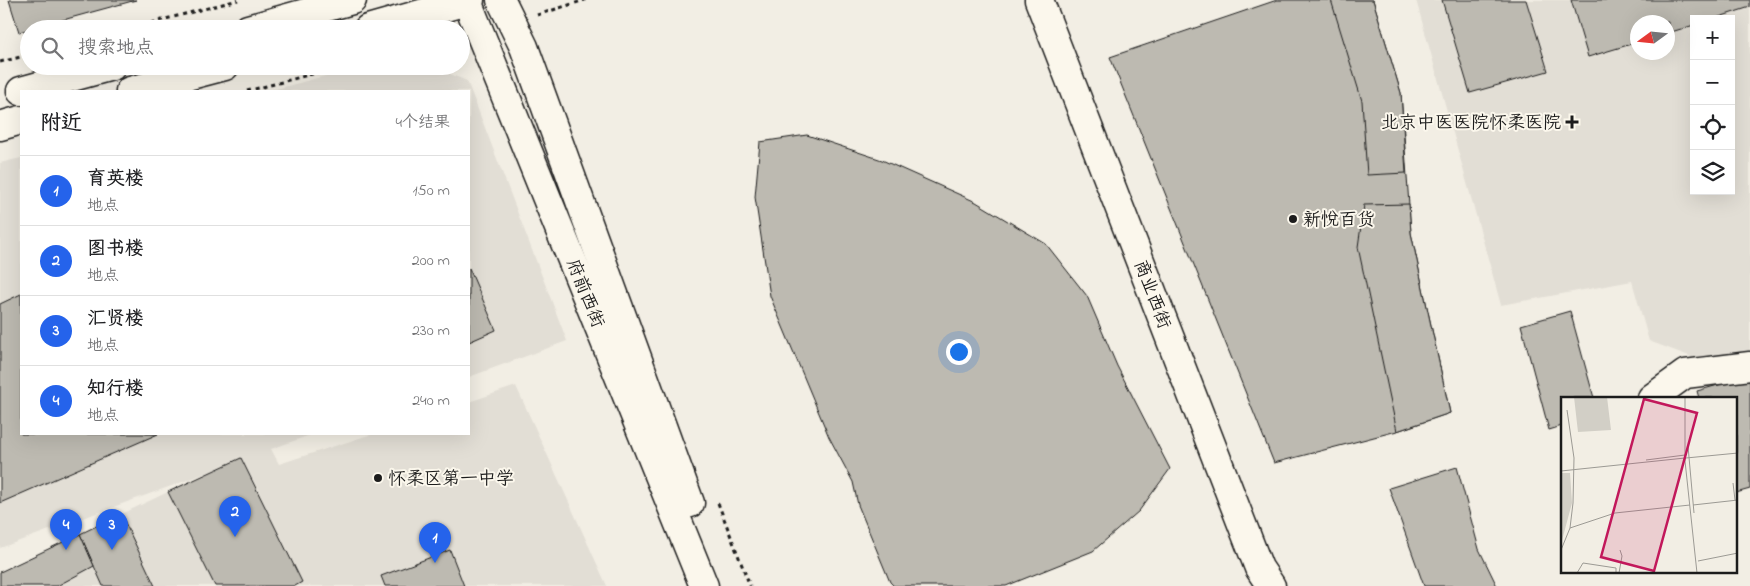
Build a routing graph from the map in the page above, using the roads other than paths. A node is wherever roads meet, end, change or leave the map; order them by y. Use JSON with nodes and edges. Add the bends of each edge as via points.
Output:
{"nodes":[{"id":1,"x":352,"y":0,"type":"edge"},
{"id":2,"x":468,"y":0,"type":"edge"},
{"id":3,"x":501,"y":0,"type":"edge"},
{"id":4,"x":1039,"y":0,"type":"edge"},
{"id":5,"x":280,"y":20,"type":"edge"},
{"id":6,"x":399,"y":20,"type":"edge"},
{"id":7,"x":79,"y":75,"type":"edge"},
{"id":8,"x":191,"y":75,"type":"edge"},
{"id":9,"x":25,"y":90,"type":"edge"},
{"id":10,"x":134,"y":90,"type":"edge"},
{"id":11,"x":20,"y":91,"type":"edge"},
{"id":12,"x":0,"y":97,"type":"edge"},
{"id":13,"x":20,"y":120,"type":"edge"},
{"id":14,"x":0,"y":126,"type":"edge"},
{"id":15,"x":1750,"y":366,"type":"edge"},
{"id":16,"x":1653,"y":397,"type":"edge"},
{"id":17,"x":704,"y":586,"type":"edge"},
{"id":18,"x":723,"y":586,"type":"edge"},
{"id":19,"x":1270,"y":586,"type":"edge"}],
"edges":[{"from":1,"to":5,"type":"street"},
{"from":2,"to":6,"type":"street"},
{"from":2,"to":17,"type":"street","name":"府前西街"},
{"from":3,"to":18,"type":"street","name":"府前西街","via":[[524,47]]},
{"from":4,"to":19,"type":"street","name":"商业西街","via":[[1258,568]]},
{"from":7,"to":9,"type":"street"},
{"from":8,"to":10,"type":"street"},
{"from":11,"to":12,"type":"street"},
{"from":13,"to":14,"type":"street"},
{"from":15,"to":16,"type":"street","via":[[1685,374]]}]}
